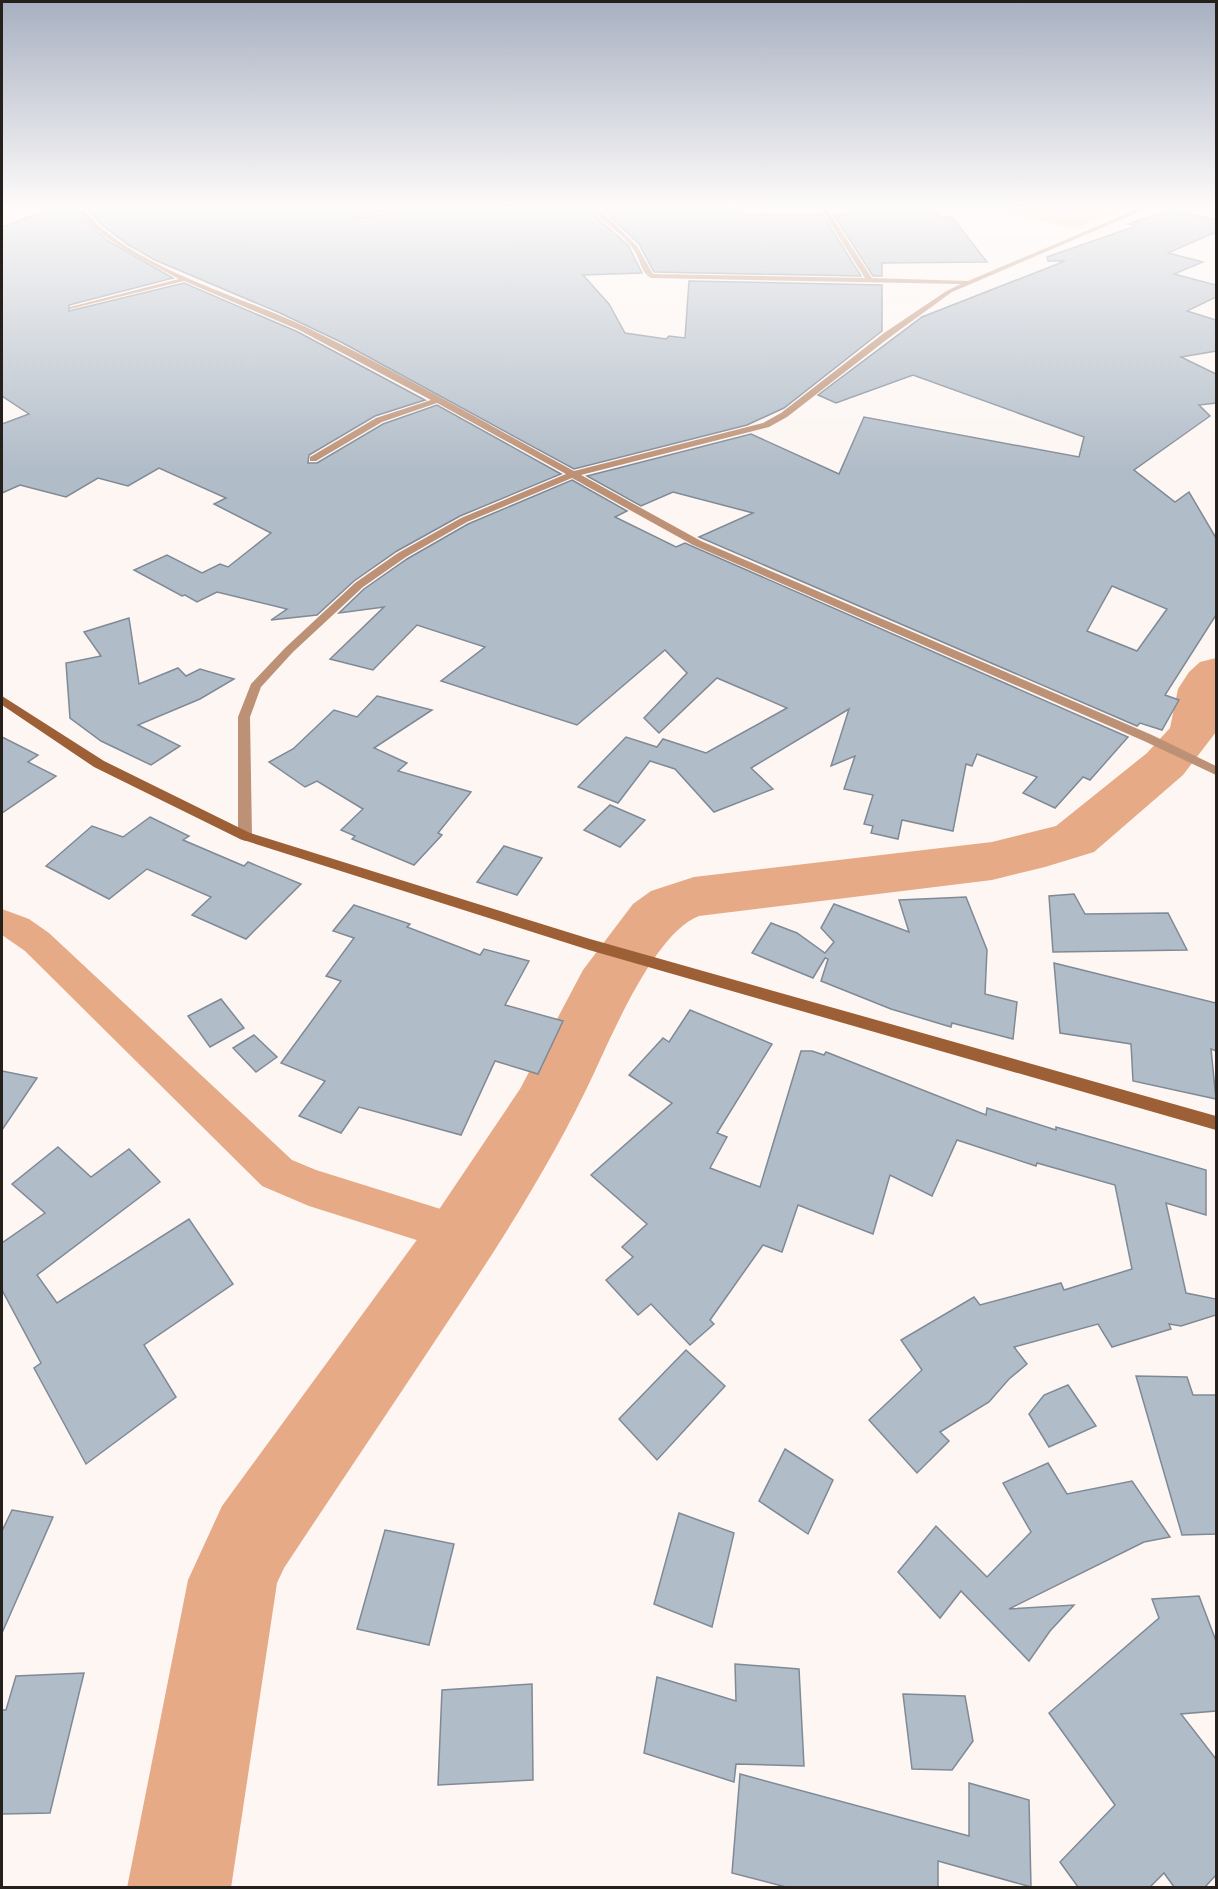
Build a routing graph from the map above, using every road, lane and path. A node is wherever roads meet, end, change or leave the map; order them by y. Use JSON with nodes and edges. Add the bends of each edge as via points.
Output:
{"nodes":[{"id":1,"x":126,"y":294,"type":"edge"},
{"id":2,"x":221,"y":294,"type":"edge"},
{"id":3,"x":945,"y":294,"type":"edge"},
{"id":4,"x":72,"y":308,"type":"dead end"},
{"id":5,"x":438,"y":400,"type":"junction"},
{"id":6,"x":312,"y":459,"type":"dead end"},
{"id":7,"x":574,"y":474,"type":"junction"},
{"id":8,"x":2,"y":700,"type":"edge"},
{"id":9,"x":1215,"y":770,"type":"edge"},
{"id":10,"x":245,"y":836,"type":"junction"},
{"id":11,"x":1216,"y":1123,"type":"edge"}],
"edges":[{"from":1,"to":4,"type":"street"},
{"from":2,"to":5,"type":"street","via":[[302,328]]},
{"from":3,"to":7,"type":"street","via":[[766,425]]},
{"from":5,"to":6,"type":"street","via":[[379,420]]},
{"from":5,"to":7,"type":"street"},
{"from":7,"to":9,"type":"street","via":[[697,543]]},
{"from":7,"to":10,"type":"street","via":[[464,520],[402,555],[359,585],[255,686],[244,717]]},
{"from":8,"to":10,"type":"main road","via":[[99,764]]},
{"from":10,"to":11,"type":"main road","via":[[589,944]]}]}
